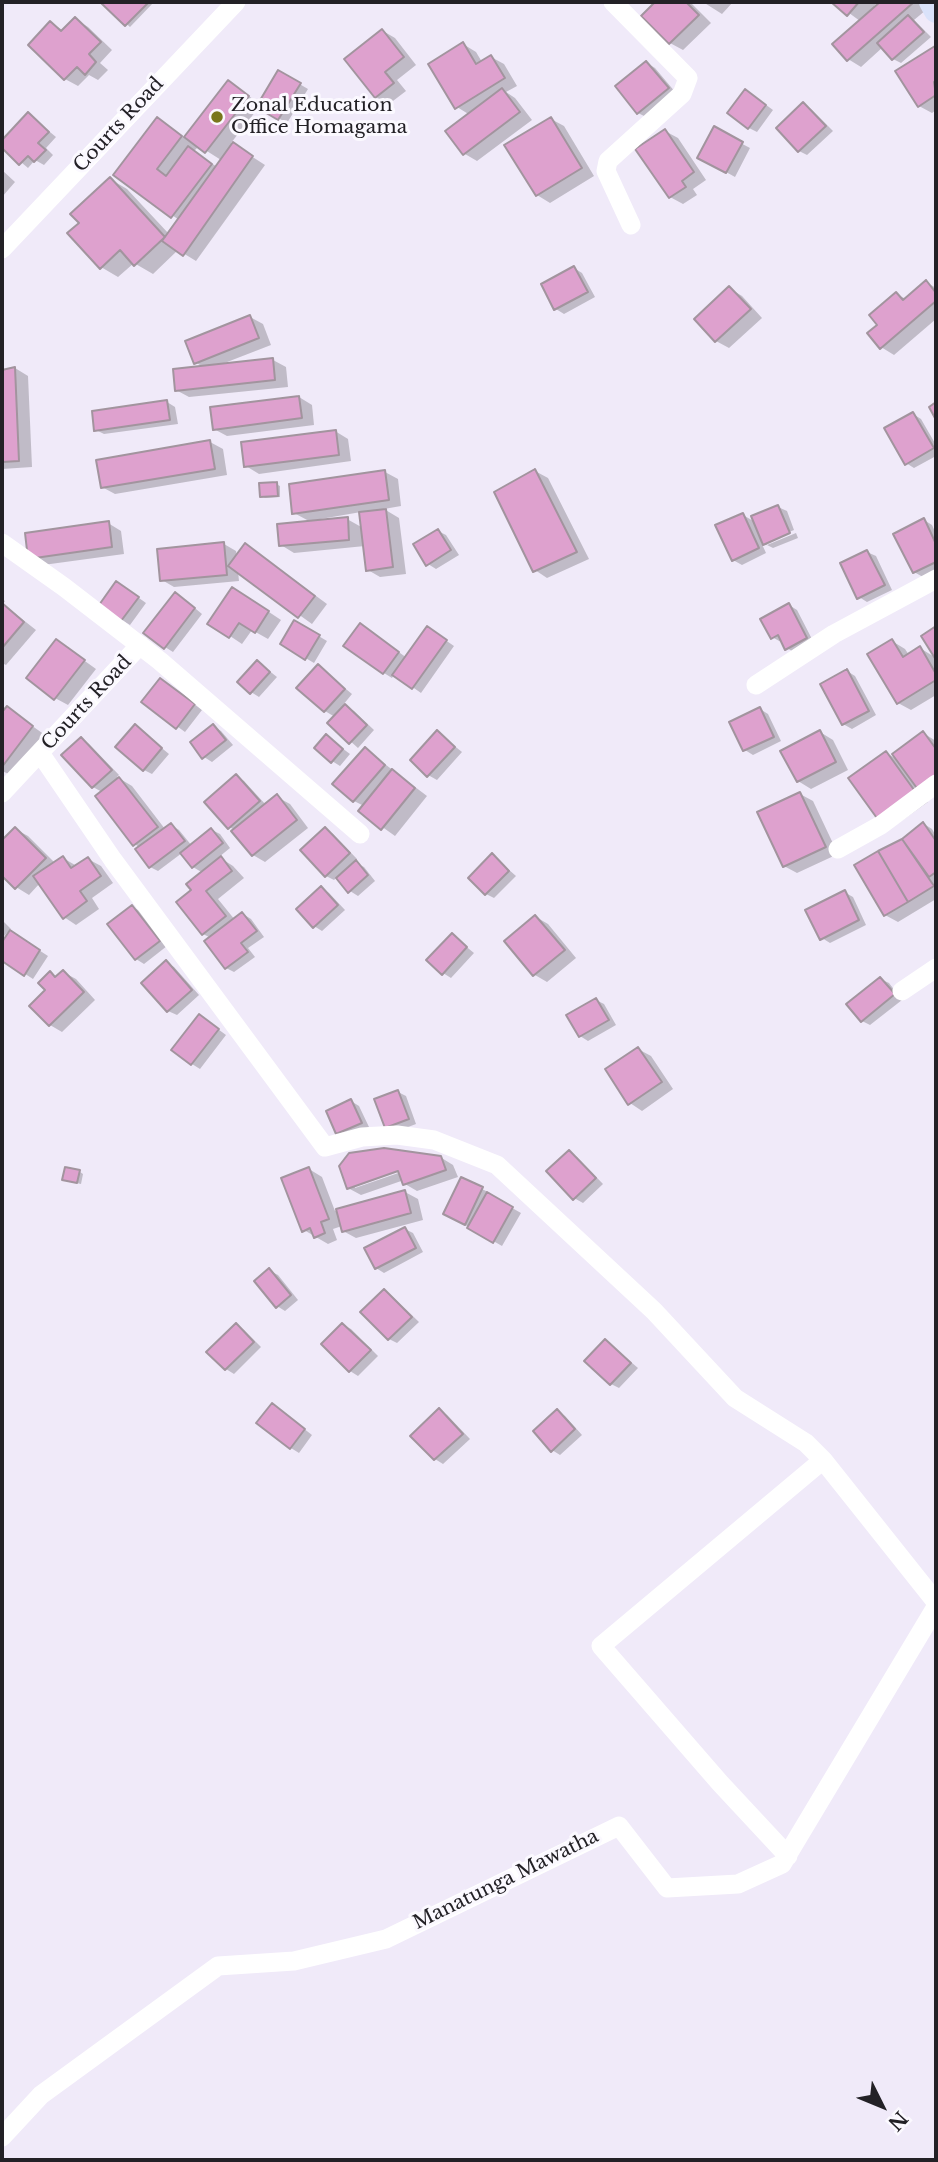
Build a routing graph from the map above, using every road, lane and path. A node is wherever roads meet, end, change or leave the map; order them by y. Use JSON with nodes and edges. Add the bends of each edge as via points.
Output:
{"nodes":[{"id":1,"x":236,"y":2,"type":"edge"},
{"id":2,"x":613,"y":2,"type":"edge"},
{"id":3,"x":931,"y":2,"type":"edge"},
{"id":4,"x":936,"y":11,"type":"edge"},
{"id":5,"x":631,"y":225,"type":"dead end"},
{"id":6,"x":2,"y":249,"type":"edge"},
{"id":7,"x":2,"y":543,"type":"edge"},
{"id":8,"x":936,"y":579,"type":"edge"},
{"id":9,"x":140,"y":645,"type":"junction"},
{"id":10,"x":755,"y":685,"type":"dead end"},
{"id":11,"x":40,"y":753,"type":"junction"},
{"id":12,"x":936,"y":784,"type":"edge"},
{"id":13,"x":2,"y":793,"type":"edge"},
{"id":14,"x":360,"y":834,"type":"dead end"},
{"id":15,"x":838,"y":849,"type":"dead end"},
{"id":16,"x":936,"y":968,"type":"edge"},
{"id":17,"x":902,"y":991,"type":"dead end"},
{"id":18,"x":823,"y":1460,"type":"junction"},
{"id":19,"x":936,"y":1605,"type":"edge"},
{"id":20,"x":788,"y":1856,"type":"junction"},
{"id":21,"x":2,"y":2137,"type":"edge"}],
"edges":[{"from":1,"to":6,"type":"street","name":"Courts Road"},
{"from":2,"to":5,"type":"street","via":[[688,78],[682,94],[608,161],[606,171]]},
{"from":3,"to":4,"type":"main road"},
{"from":7,"to":9,"type":"street","name":"Courts Road"},
{"from":8,"to":10,"type":"street","via":[[834,634]]},
{"from":9,"to":11,"type":"street","name":"Courts Road"},
{"from":9,"to":14,"type":"street"},
{"from":11,"to":13,"type":"street","name":"Courts Road"},
{"from":11,"to":18,"type":"street","via":[[113,860],[325,1147],[362,1137],[397,1135],[434,1140],[497,1165],[654,1311],[735,1398],[806,1443]]},
{"from":12,"to":15,"type":"street","via":[[881,825]]},
{"from":16,"to":17,"type":"street"},
{"from":18,"to":19,"type":"street"},
{"from":18,"to":20,"type":"street","via":[[601,1646]]},
{"from":19,"to":20,"type":"street","name":"Manatunga Mawatha"},
{"from":20,"to":21,"type":"street","name":"Manatunga Mawatha","via":[[782,1864],[738,1884],[667,1888],[619,1826],[386,1938],[294,1961],[218,1966],[41,2095]]}]}
